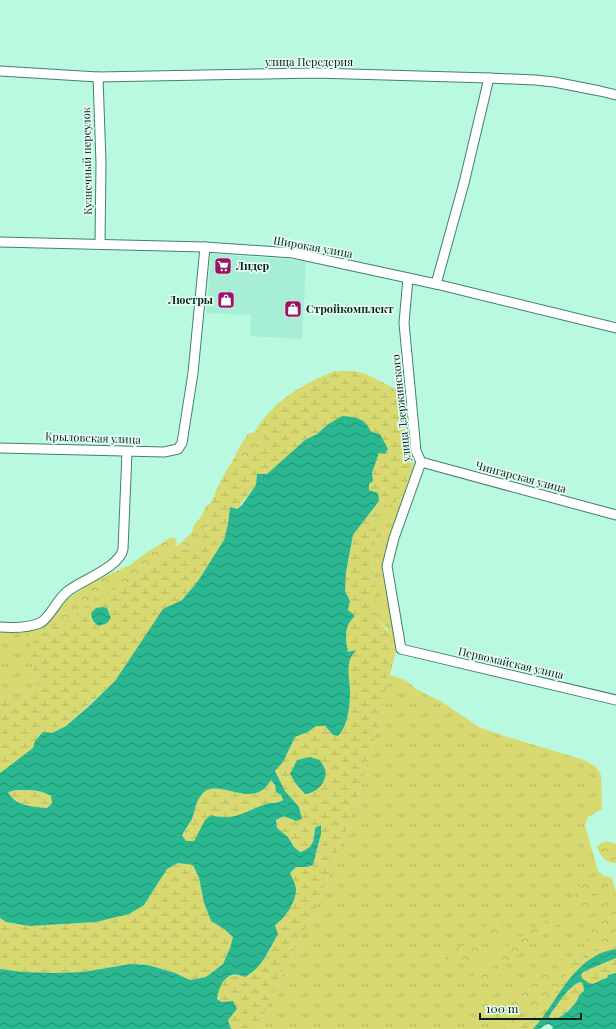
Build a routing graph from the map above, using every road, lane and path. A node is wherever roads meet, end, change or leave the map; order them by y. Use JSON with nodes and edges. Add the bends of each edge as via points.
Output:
{"nodes":[{"id":1,"x":0,"y":71,"type":"edge"},
{"id":2,"x":98,"y":77,"type":"junction"},
{"id":3,"x":489,"y":78,"type":"junction"},
{"id":4,"x":616,"y":95,"type":"edge"},
{"id":5,"x":0,"y":242,"type":"edge"},
{"id":6,"x":100,"y":244,"type":"junction"},
{"id":7,"x":205,"y":247,"type":"junction"},
{"id":8,"x":408,"y":278,"type":"junction"},
{"id":9,"x":436,"y":284,"type":"junction"},
{"id":10,"x":616,"y":328,"type":"edge"},
{"id":11,"x":0,"y":448,"type":"edge"},
{"id":12,"x":127,"y":452,"type":"junction"},
{"id":13,"x":420,"y":462,"type":"junction"},
{"id":14,"x":616,"y":514,"type":"edge"},
{"id":15,"x":0,"y":627,"type":"edge"},
{"id":16,"x":400,"y":649,"type":"joint"},
{"id":17,"x":616,"y":700,"type":"edge"}],
"edges":[{"from":1,"to":2,"type":"street","name":"улица Передерия"},
{"from":2,"to":3,"type":"street","name":"улица Передерия","via":[[315,73]]},
{"from":2,"to":6,"type":"street","name":"Кузнечный переулок"},
{"from":3,"to":4,"type":"street","name":"улица Передерия","via":[[554,82]]},
{"from":3,"to":9,"type":"street"},
{"from":5,"to":6,"type":"street","name":"Широкая улица"},
{"from":6,"to":7,"type":"street","name":"Широкая улица"},
{"from":7,"to":8,"type":"street","name":"Широкая улица","via":[[293,253]]},
{"from":7,"to":12,"type":"street","name":"Крыловская улица","via":[[194,373],[182,443],[178,449],[168,452]]},
{"from":8,"to":9,"type":"street","name":"Широкая улица"},
{"from":8,"to":13,"type":"street","name":"улица Дзержинского","via":[[404,323],[416,451]]},
{"from":9,"to":10,"type":"street","name":"Широкая улица"},
{"from":11,"to":12,"type":"street","name":"Крыловская улица"},
{"from":12,"to":15,"type":"street","via":[[121,557],[68,590],[40,623],[26,627]]},
{"from":13,"to":14,"type":"street","name":"Чингарская улица"},
{"from":13,"to":16,"type":"street","name":"улица Дзержинского","via":[[387,566]]},
{"from":16,"to":17,"type":"street","name":"Первомайская улица"}]}
